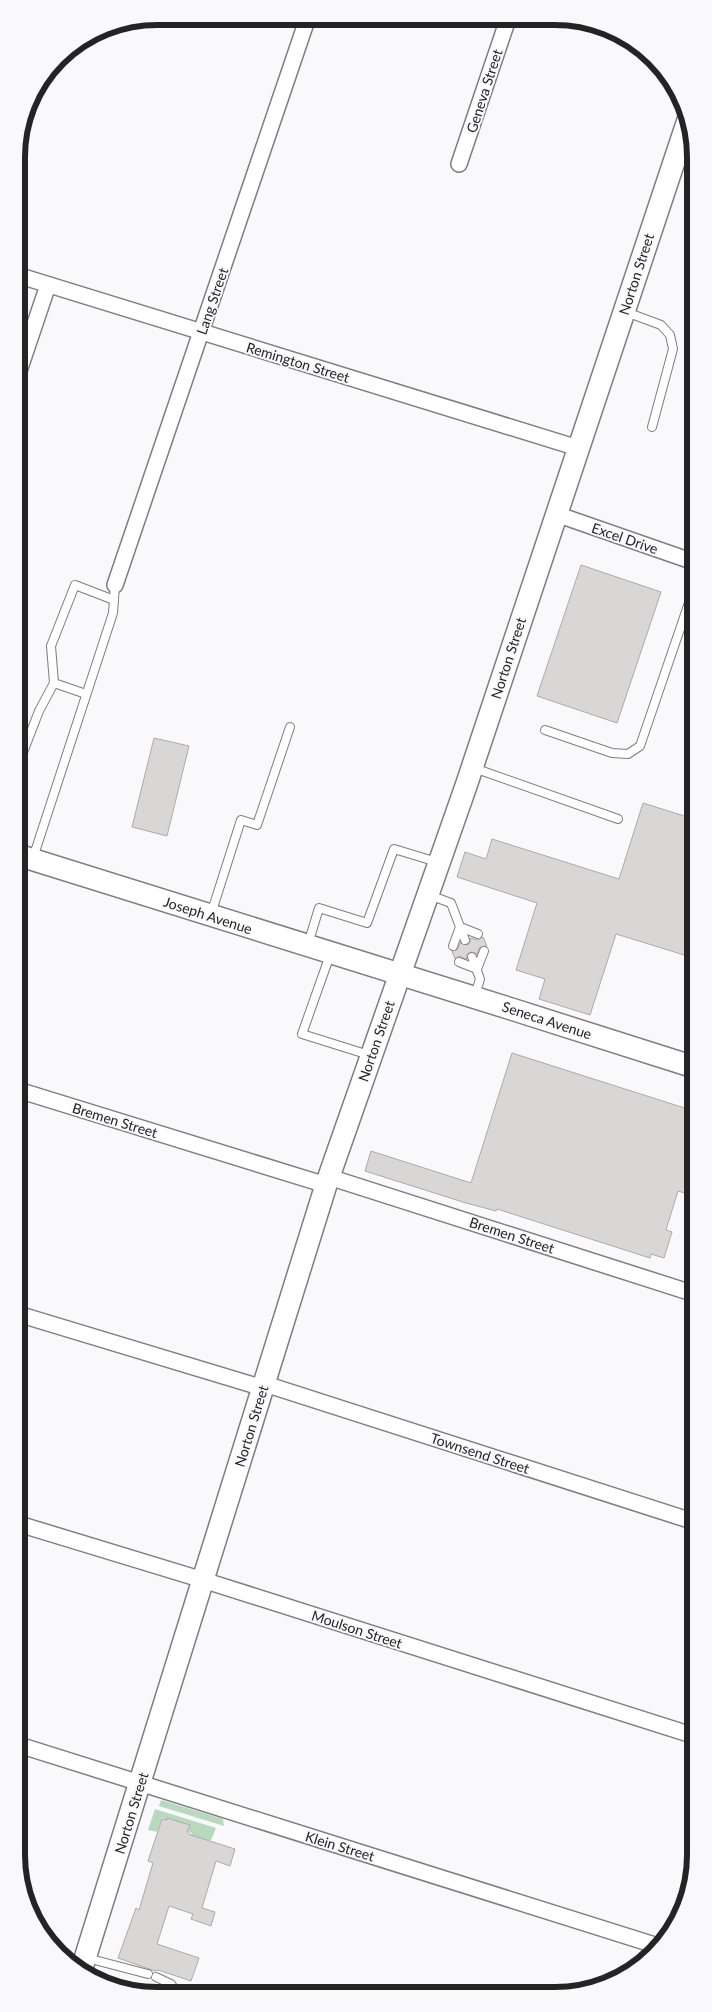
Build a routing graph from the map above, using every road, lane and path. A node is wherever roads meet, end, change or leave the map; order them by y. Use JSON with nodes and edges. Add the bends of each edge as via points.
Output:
{"nodes":[{"id":1,"x":305,"y":25,"type":"edge"},
{"id":2,"x":506,"y":25,"type":"edge"},
{"id":3,"x":684,"y":132,"type":"edge"},
{"id":4,"x":459,"y":164,"type":"dead end"},
{"id":5,"x":25,"y":278,"type":"edge"},
{"id":6,"x":48,"y":285,"type":"junction"},
{"id":7,"x":624,"y":311,"type":"junction"},
{"id":8,"x":202,"y":332,"type":"junction"},
{"id":9,"x":25,"y":353,"type":"edge"},
{"id":10,"x":652,"y":427,"type":"dead end"},
{"id":11,"x":578,"y":448,"type":"junction"},
{"id":12,"x":556,"y":514,"type":"junction"},
{"id":13,"x":687,"y":560,"type":"edge"},
{"id":14,"x":115,"y":593,"type":"junction"},
{"id":15,"x":687,"y":608,"type":"edge"},
{"id":16,"x":54,"y":683,"type":"junction"},
{"id":17,"x":86,"y":694,"type":"junction"},
{"id":18,"x":290,"y":727,"type":"dead end"},
{"id":19,"x":545,"y":730,"type":"dead end"},
{"id":20,"x":25,"y":749,"type":"edge"},
{"id":21,"x":472,"y":768,"type":"junction"},
{"id":22,"x":618,"y":819,"type":"dead end"},
{"id":23,"x":25,"y":857,"type":"edge"},
{"id":24,"x":439,"y":862,"type":"junction"},
{"id":25,"x":427,"y":894,"type":"junction"},
{"id":26,"x":210,"y":916,"type":"junction"},
{"id":27,"x":460,"y":927,"type":"junction"},
{"id":28,"x":478,"y":934,"type":"dead end"},
{"id":29,"x":465,"y":940,"type":"dead end"},
{"id":30,"x":308,"y":946,"type":"junction"},
{"id":31,"x":453,"y":946,"type":"dead end"},
{"id":32,"x":484,"y":951,"type":"dead end"},
{"id":33,"x":331,"y":953,"type":"junction"},
{"id":34,"x":472,"y":957,"type":"dead end"},
{"id":35,"x":459,"y":962,"type":"dead end"},
{"id":36,"x":477,"y":969,"type":"junction"},
{"id":37,"x":399,"y":973,"type":"junction"},
{"id":38,"x":475,"y":997,"type":"junction"},
{"id":39,"x":370,"y":1056,"type":"junction"},
{"id":40,"x":687,"y":1065,"type":"edge"},
{"id":41,"x":25,"y":1092,"type":"edge"},
{"id":42,"x":328,"y":1181,"type":"junction"},
{"id":43,"x":687,"y":1292,"type":"edge"},
{"id":44,"x":25,"y":1316,"type":"edge"},
{"id":45,"x":264,"y":1386,"type":"junction"},
{"id":46,"x":687,"y":1519,"type":"edge"},
{"id":47,"x":25,"y":1526,"type":"edge"},
{"id":48,"x":204,"y":1580,"type":"junction"},
{"id":49,"x":687,"y":1733,"type":"edge"},
{"id":50,"x":25,"y":1747,"type":"edge"},
{"id":51,"x":140,"y":1782,"type":"junction"},
{"id":52,"x":651,"y":1945,"type":"edge"},
{"id":53,"x":84,"y":1963,"type":"edge"},
{"id":54,"x":148,"y":1974,"type":"dead end"},
{"id":55,"x":156,"y":1977,"type":"dead end"},
{"id":56,"x":173,"y":1987,"type":"edge"}],
"edges":[{"from":1,"to":8,"type":"street","name":"Lang Street"},
{"from":2,"to":4,"type":"street","name":"Geneva Street"},
{"from":3,"to":7,"type":"main road","name":"Norton Street"},
{"from":5,"to":6,"type":"street","name":"Remington Street"},
{"from":6,"to":8,"type":"street","name":"Remington Street"},
{"from":6,"to":9,"type":"street"},
{"from":7,"to":10,"type":"lane","via":[[661,325],[670,335],[673,349]]},
{"from":7,"to":11,"type":"main road","name":"Norton Street"},
{"from":8,"to":11,"type":"street","name":"Remington Street"},
{"from":8,"to":14,"type":"street","name":"Lang Street"},
{"from":11,"to":12,"type":"main road","name":"Norton Street"},
{"from":12,"to":13,"type":"street","name":"Excel Drive"},
{"from":12,"to":21,"type":"main road","name":"Norton Street"},
{"from":14,"to":16,"type":"lane","via":[[75,585],[51,646]]},
{"from":14,"to":17,"type":"lane","via":[[113,613]]},
{"from":15,"to":19,"type":"lane","via":[[640,746],[628,754],[612,753]]},
{"from":16,"to":17,"type":"lane"},
{"from":16,"to":20,"type":"lane"},
{"from":17,"to":23,"type":"lane"},
{"from":18,"to":26,"type":"lane","via":[[257,826],[241,820]]},
{"from":21,"to":22,"type":"lane"},
{"from":21,"to":24,"type":"main road","name":"Norton Street"},
{"from":23,"to":26,"type":"main road","name":"Joseph Avenue"},
{"from":24,"to":25,"type":"main road","name":"Norton Street"},
{"from":24,"to":30,"type":"lane","via":[[394,849],[368,923],[320,908]]},
{"from":25,"to":27,"type":"lane","via":[[451,903]]},
{"from":25,"to":37,"type":"main road","name":"Norton Street"},
{"from":26,"to":30,"type":"main road","name":"Joseph Avenue"},
{"from":27,"to":28,"type":"lane"},
{"from":27,"to":29,"type":"lane"},
{"from":27,"to":31,"type":"lane"},
{"from":30,"to":33,"type":"main road","name":"Joseph Avenue"},
{"from":32,"to":36,"type":"lane"},
{"from":33,"to":37,"type":"main road","name":"Joseph Avenue"},
{"from":33,"to":39,"type":"lane","via":[[302,1034]]},
{"from":34,"to":36,"type":"lane"},
{"from":35,"to":36,"type":"lane"},
{"from":36,"to":38,"type":"lane","via":[[480,979]]},
{"from":37,"to":38,"type":"main road","name":"Seneca Avenue"},
{"from":37,"to":39,"type":"main road","name":"Norton Street"},
{"from":38,"to":40,"type":"main road","name":"Seneca Avenue"},
{"from":39,"to":42,"type":"main road","name":"Norton Street"},
{"from":41,"to":42,"type":"street","name":"Bremen Street"},
{"from":42,"to":43,"type":"street","name":"Bremen Street"},
{"from":42,"to":45,"type":"main road","name":"Norton Street"},
{"from":44,"to":45,"type":"street","name":"Townsend Street"},
{"from":45,"to":46,"type":"street","name":"Townsend Street"},
{"from":45,"to":48,"type":"main road","name":"Norton Street"},
{"from":47,"to":48,"type":"street","name":"Moulson Street"},
{"from":48,"to":49,"type":"street","name":"Moulson Street"},
{"from":48,"to":51,"type":"main road","name":"Norton Street"},
{"from":50,"to":51,"type":"street","name":"Klein Street"},
{"from":51,"to":52,"type":"street","name":"Klein Street"},
{"from":51,"to":53,"type":"main road","name":"Norton Street"},
{"from":53,"to":54,"type":"lane"},
{"from":55,"to":56,"type":"lane"}]}
